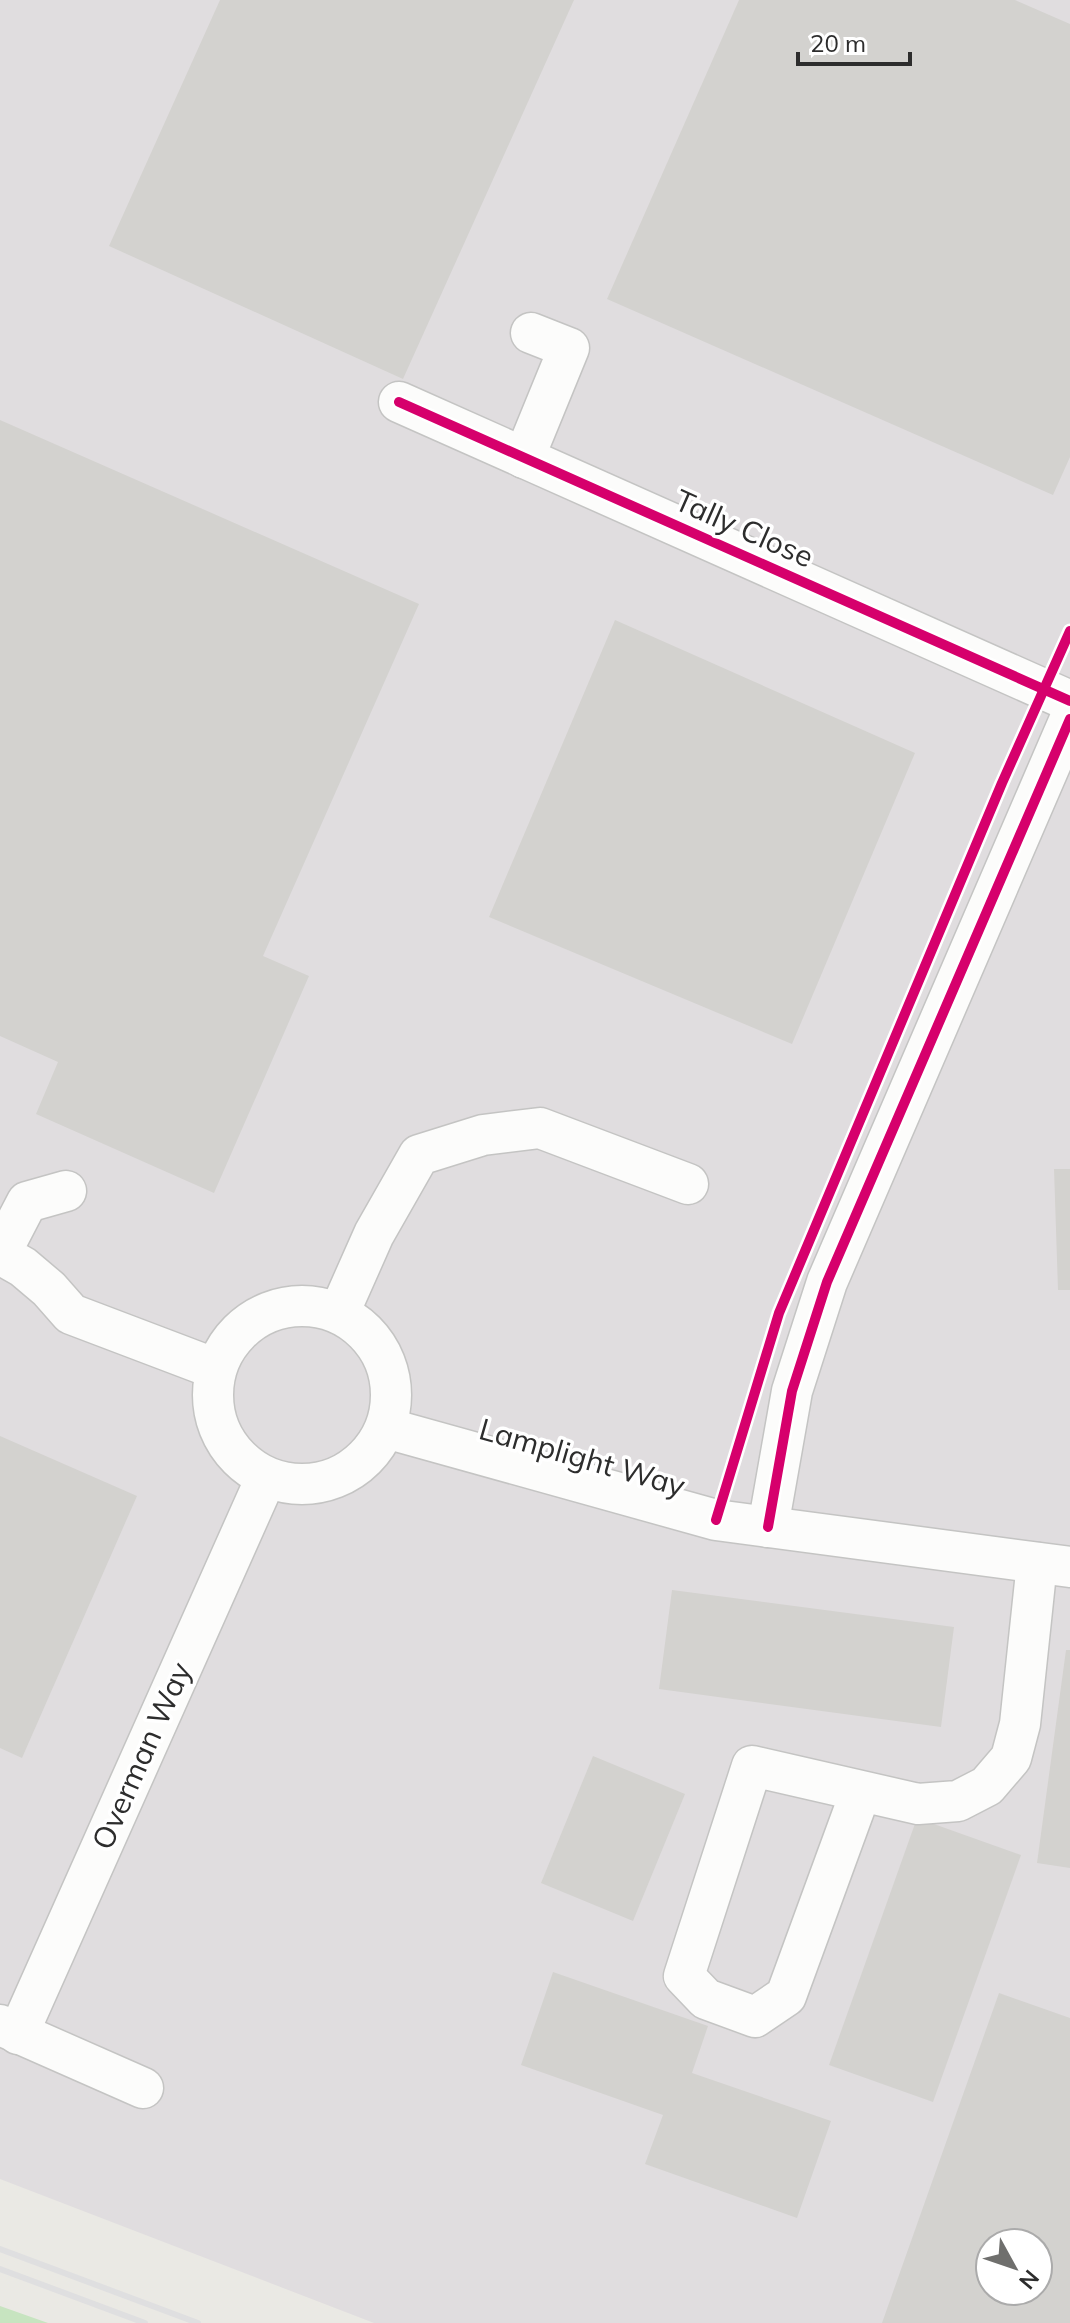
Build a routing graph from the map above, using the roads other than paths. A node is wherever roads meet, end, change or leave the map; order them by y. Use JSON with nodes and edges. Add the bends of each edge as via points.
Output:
{"nodes":[{"id":1,"x":531,"y":333,"type":"dead end"},
{"id":2,"x":399,"y":402,"type":"dead end"},
{"id":3,"x":524,"y":458,"type":"junction"},
{"id":4,"x":1070,"y":701,"type":"edge"},
{"id":5,"x":1070,"y":719,"type":"edge"},
{"id":6,"x":688,"y":1184,"type":"dead end"},
{"id":7,"x":66,"y":1191,"type":"dead end"},
{"id":8,"x":339,"y":1313,"type":"junction"},
{"id":9,"x":216,"y":1369,"type":"junction"},
{"id":10,"x":386,"y":1428,"type":"junction"},
{"id":11,"x":266,"y":1478,"type":"junction"},
{"id":12,"x":768,"y":1527,"type":"junction"},
{"id":13,"x":1054,"y":1565,"type":"edge"},
{"id":14,"x":861,"y":1791,"type":"junction"},
{"id":15,"x":9,"y":2030,"type":"edge"},
{"id":16,"x":143,"y":2088,"type":"dead end"}],
"edges":[{"from":1,"to":3,"type":"street","via":[[569,348]]},
{"from":2,"to":3,"type":"street","name":"Tally Close"},
{"from":3,"to":4,"type":"street","name":"Tally Close"},
{"from":5,"to":12,"type":"street","via":[[827,1282],[792,1391]]},
{"from":6,"to":8,"type":"street","via":[[540,1128],[483,1135],[419,1155],[374,1234]]},
{"from":7,"to":9,"type":"street","via":[[27,1202],[0,1254],[23,1267],[71,1314]]},
{"from":8,"to":9,"type":"street","via":[[313,1306],[282,1307],[253,1319],[230,1341]]},
{"from":8,"to":10,"type":"street","via":[[365,1330],[383,1356],[392,1386]]},
{"from":9,"to":11,"type":"street","via":[[213,1406],[222,1435],[240,1460]]},
{"from":10,"to":11,"type":"street","via":[[369,1455],[345,1474],[315,1484]]},
{"from":10,"to":12,"type":"street","name":"Lamplight Way","via":[[716,1520]]},
{"from":11,"to":15,"type":"street","name":"Overman Way"},
{"from":12,"to":13,"type":"street","name":"Lamplight Way"},
{"from":13,"to":14,"type":"street","via":[[1011,1758],[987,1786],[958,1801],[918,1804]]},
{"from":14,"to":14,"type":"street","via":[[752,1766],[684,1976],[706,1999],[755,2017],[786,1996]]},
{"from":15,"to":16,"type":"street","name":"Overman Way"}]}
